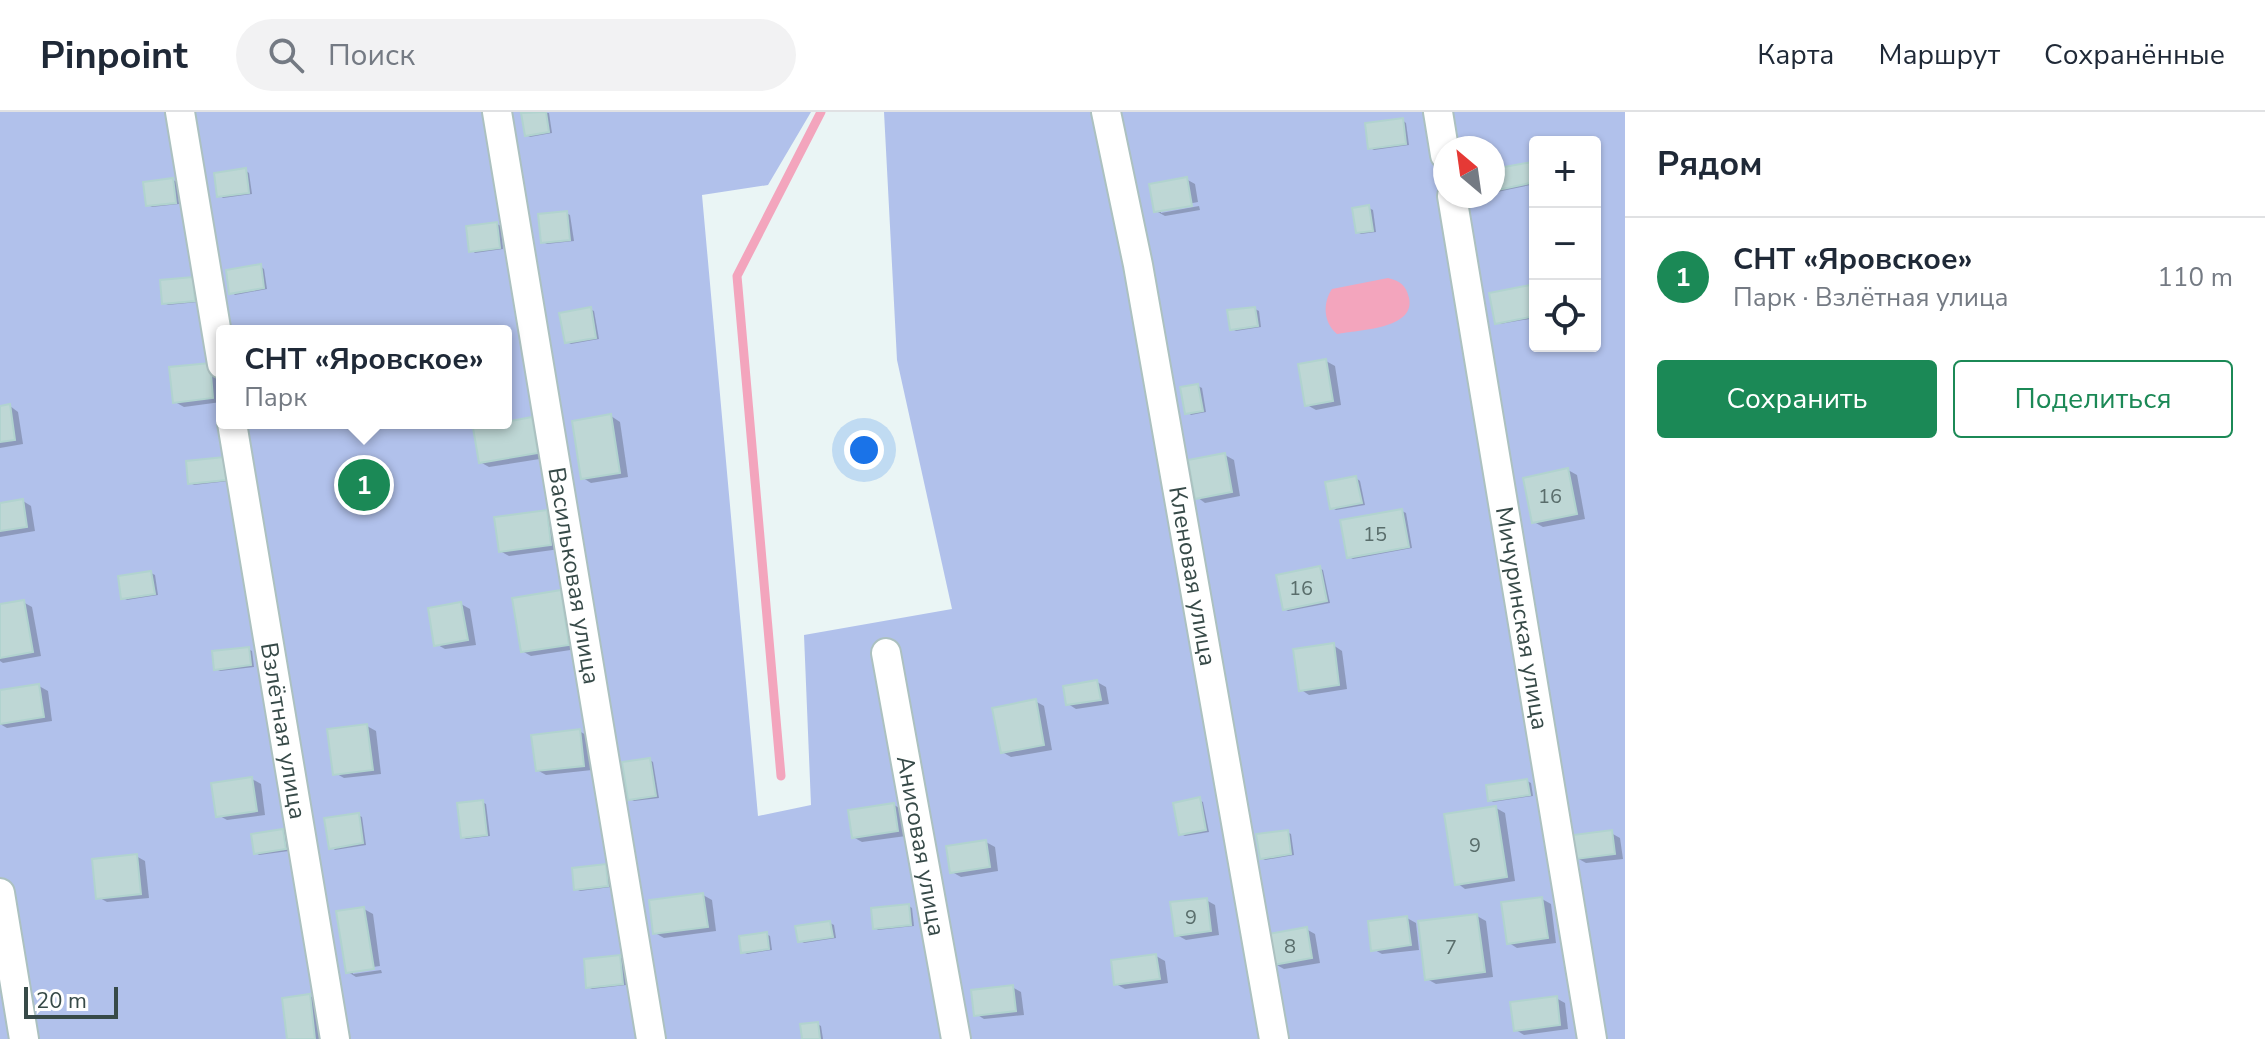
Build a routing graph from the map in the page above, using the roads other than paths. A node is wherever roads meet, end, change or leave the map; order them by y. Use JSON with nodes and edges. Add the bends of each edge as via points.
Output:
{"nodes":[{"id":1,"x":180,"y":112,"type":"edge"},
{"id":2,"x":497,"y":112,"type":"edge"},
{"id":3,"x":1106,"y":112,"type":"edge"},
{"id":4,"x":1438,"y":112,"type":"edge"},
{"id":5,"x":1442,"y":136,"type":"edge"},
{"id":6,"x":1454,"y":208,"type":"edge"},
{"id":7,"x":216,"y":328,"type":"edge"},
{"id":8,"x":233,"y":429,"type":"edge"},
{"id":9,"x":886,"y":653,"type":"dead end"},
{"id":10,"x":0,"y":893,"type":"edge"},
{"id":11,"x":24,"y":1039,"type":"edge"},
{"id":12,"x":335,"y":1039,"type":"edge"},
{"id":13,"x":651,"y":1039,"type":"edge"},
{"id":14,"x":956,"y":1039,"type":"edge"},
{"id":15,"x":1274,"y":1039,"type":"edge"},
{"id":16,"x":1592,"y":1039,"type":"edge"}],
"edges":[{"from":1,"to":7,"type":"street"},
{"from":2,"to":13,"type":"street","name":"Васильковая улица"},
{"from":3,"to":15,"type":"street","name":"Кленовая улица"},
{"from":4,"to":5,"type":"street"},
{"from":6,"to":16,"type":"street","name":"Мичуринская улица"},
{"from":8,"to":12,"type":"street","name":"Взлётная улица"},
{"from":9,"to":14,"type":"street","name":"Анисовая улица"},
{"from":10,"to":11,"type":"street"}]}
